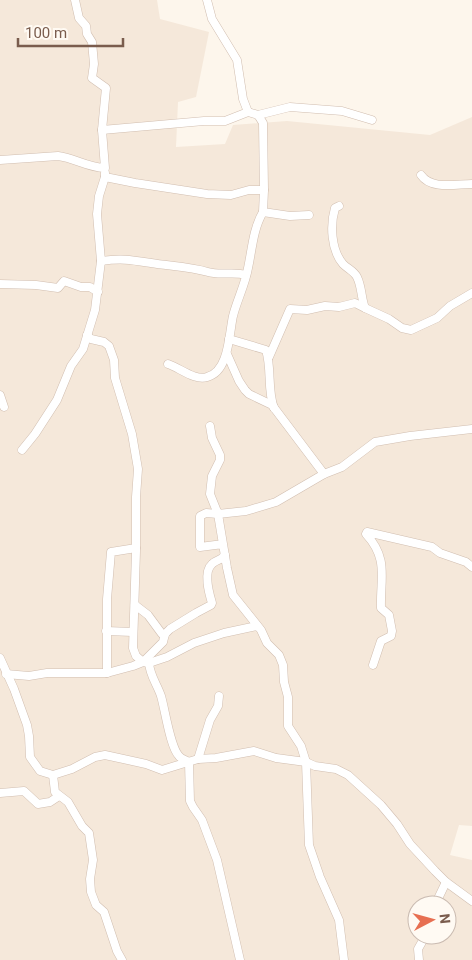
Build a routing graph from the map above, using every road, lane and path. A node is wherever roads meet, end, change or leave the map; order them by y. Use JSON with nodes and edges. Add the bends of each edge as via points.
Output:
{"nodes":[{"id":1,"x":75,"y":0,"type":"edge"},
{"id":2,"x":207,"y":0,"type":"edge"},
{"id":3,"x":248,"y":112,"type":"junction"},
{"id":4,"x":258,"y":115,"type":"junction"},
{"id":5,"x":372,"y":120,"type":"dead end"},
{"id":6,"x":102,"y":130,"type":"junction"},
{"id":7,"x":0,"y":160,"type":"edge"},
{"id":8,"x":105,"y":168,"type":"junction"},
{"id":9,"x":421,"y":175,"type":"dead end"},
{"id":10,"x":105,"y":177,"type":"junction"},
{"id":11,"x":472,"y":184,"type":"edge"},
{"id":12,"x":264,"y":190,"type":"junction"},
{"id":13,"x":339,"y":206,"type":"dead end"},
{"id":14,"x":262,"y":212,"type":"junction"},
{"id":15,"x":309,"y":215,"type":"dead end"},
{"id":16,"x":102,"y":260,"type":"junction"},
{"id":17,"x":246,"y":275,"type":"junction"},
{"id":18,"x":0,"y":284,"type":"edge"},
{"id":19,"x":98,"y":292,"type":"junction"},
{"id":20,"x":472,"y":293,"type":"edge"},
{"id":21,"x":365,"y":308,"type":"junction"},
{"id":22,"x":87,"y":335,"type":"junction"},
{"id":23,"x":229,"y":339,"type":"junction"},
{"id":24,"x":227,"y":354,"type":"junction"},
{"id":25,"x":269,"y":357,"type":"junction"},
{"id":26,"x":168,"y":364,"type":"dead end"},
{"id":27,"x":0,"y":395,"type":"edge"},
{"id":28,"x":4,"y":407,"type":"dead end"},
{"id":29,"x":275,"y":410,"type":"junction"},
{"id":30,"x":210,"y":426,"type":"dead end"},
{"id":31,"x":472,"y":429,"type":"edge"},
{"id":32,"x":22,"y":450,"type":"dead end"},
{"id":33,"x":324,"y":474,"type":"junction"},
{"id":34,"x":218,"y":514,"type":"junction"},
{"id":35,"x":223,"y":544,"type":"junction"},
{"id":36,"x":136,"y":548,"type":"junction"},
{"id":37,"x":225,"y":555,"type":"junction"},
{"id":38,"x":472,"y":567,"type":"edge"},
{"id":39,"x":134,"y":605,"type":"junction"},
{"id":40,"x":257,"y":626,"type":"junction"},
{"id":41,"x":106,"y":631,"type":"junction"},
{"id":42,"x":133,"y":632,"type":"junction"},
{"id":43,"x":166,"y":634,"type":"junction"},
{"id":44,"x":0,"y":658,"type":"edge"},
{"id":45,"x":146,"y":662,"type":"junction"},
{"id":46,"x":373,"y":665,"type":"dead end"},
{"id":47,"x":108,"y":673,"type":"junction"},
{"id":48,"x":6,"y":674,"type":"junction"},
{"id":49,"x":219,"y":696,"type":"dead end"},
{"id":50,"x":198,"y":759,"type":"junction"},
{"id":51,"x":189,"y":762,"type":"junction"},
{"id":52,"x":306,"y":762,"type":"junction"},
{"id":53,"x":53,"y":775,"type":"junction"},
{"id":54,"x":0,"y":792,"type":"edge"},
{"id":55,"x":59,"y":796,"type":"junction"},
{"id":56,"x":446,"y":882,"type":"junction"},
{"id":57,"x":440,"y":895,"type":"edge"},
{"id":58,"x":472,"y":901,"type":"edge"},
{"id":59,"x":420,"y":945,"type":"edge"},
{"id":60,"x":122,"y":960,"type":"edge"},
{"id":61,"x":240,"y":960,"type":"edge"},
{"id":62,"x":344,"y":960,"type":"edge"},
{"id":63,"x":420,"y":960,"type":"edge"}],
"edges":[{"from":1,"to":6,"type":"street","via":[[79,18],[92,42],[92,78],[106,88]]},
{"from":2,"to":3,"type":"street","via":[[212,19],[237,60]]},
{"from":3,"to":4,"type":"street"},
{"from":3,"to":6,"type":"street","via":[[225,121]]},
{"from":4,"to":5,"type":"street","via":[[290,107],[342,110]]},
{"from":4,"to":12,"type":"street","via":[[263,123]]},
{"from":6,"to":8,"type":"street"},
{"from":7,"to":8,"type":"street","via":[[58,156]]},
{"from":8,"to":10,"type":"street"},
{"from":9,"to":11,"type":"street","via":[[428,183]]},
{"from":10,"to":12,"type":"street","via":[[207,194],[232,195]]},
{"from":10,"to":16,"type":"street","via":[[96,214]]},
{"from":12,"to":14,"type":"street"},
{"from":13,"to":21,"type":"street","via":[[334,213],[333,242],[344,264],[357,277]]},
{"from":14,"to":15,"type":"street"},
{"from":14,"to":17,"type":"street"},
{"from":16,"to":17,"type":"street","via":[[120,258]]},
{"from":16,"to":19,"type":"street"},
{"from":17,"to":23,"type":"street"},
{"from":18,"to":19,"type":"street","via":[[58,288],[68,281]]},
{"from":19,"to":22,"type":"street"},
{"from":20,"to":21,"type":"street","via":[[437,318],[411,330]]},
{"from":21,"to":25,"type":"street","via":[[354,303],[308,310],[290,308]]},
{"from":22,"to":32,"type":"street","via":[[57,400]]},
{"from":22,"to":36,"type":"street","via":[[109,346],[132,434],[138,469]]},
{"from":23,"to":24,"type":"street"},
{"from":23,"to":25,"type":"street","via":[[264,348]]},
{"from":24,"to":26,"type":"street","via":[[220,367],[205,378],[190,375]]},
{"from":24,"to":29,"type":"street","via":[[245,390]]},
{"from":25,"to":29,"type":"street","via":[[271,398]]},
{"from":27,"to":28,"type":"street"},
{"from":29,"to":33,"type":"street"},
{"from":30,"to":34,"type":"street","via":[[220,455],[212,476],[210,494]]},
{"from":31,"to":33,"type":"street","via":[[374,442],[342,467]]},
{"from":33,"to":34,"type":"street","via":[[262,507]]},
{"from":34,"to":35,"type":"street"},
{"from":34,"to":35,"type":"street","via":[[200,516],[200,547]]},
{"from":35,"to":37,"type":"street"},
{"from":36,"to":39,"type":"street"},
{"from":36,"to":41,"type":"street","via":[[111,552]]},
{"from":37,"to":40,"type":"street","via":[[233,595]]},
{"from":37,"to":43,"type":"street","via":[[210,568],[211,605]]},
{"from":38,"to":46,"type":"street","via":[[432,546],[367,532],[376,545],[383,567],[381,608],[389,615],[392,631],[391,636],[381,641]]},
{"from":39,"to":42,"type":"street"},
{"from":39,"to":43,"type":"street","via":[[148,615],[162,634]]},
{"from":40,"to":45,"type":"street","via":[[224,633],[167,657]]},
{"from":40,"to":52,"type":"street","via":[[283,665],[288,726]]},
{"from":41,"to":42,"type":"street"},
{"from":41,"to":47,"type":"street"},
{"from":42,"to":45,"type":"street","via":[[136,656]]},
{"from":43,"to":45,"type":"street"},
{"from":44,"to":48,"type":"street"},
{"from":45,"to":47,"type":"street"},
{"from":45,"to":51,"type":"street","via":[[160,693],[174,748]]},
{"from":47,"to":48,"type":"street"},
{"from":48,"to":53,"type":"street","via":[[27,725],[30,757],[40,771]]},
{"from":49,"to":50,"type":"street"},
{"from":50,"to":51,"type":"street"},
{"from":50,"to":52,"type":"street","via":[[254,751]]},
{"from":51,"to":53,"type":"street","via":[[162,770],[105,755]]},
{"from":51,"to":61,"type":"street","via":[[190,801],[202,820],[217,860]]},
{"from":52,"to":56,"type":"street","via":[[348,775],[381,805],[410,844]]},
{"from":52,"to":62,"type":"street","via":[[309,845],[339,920]]},
{"from":53,"to":55,"type":"street","via":[[55,792]]},
{"from":54,"to":55,"type":"street","via":[[24,791],[38,804]]},
{"from":55,"to":60,"type":"street","via":[[68,802],[89,833],[93,860],[91,892],[96,905],[104,912]]},
{"from":56,"to":57,"type":"street"},
{"from":56,"to":58,"type":"street"},
{"from":59,"to":63,"type":"street"}]}
